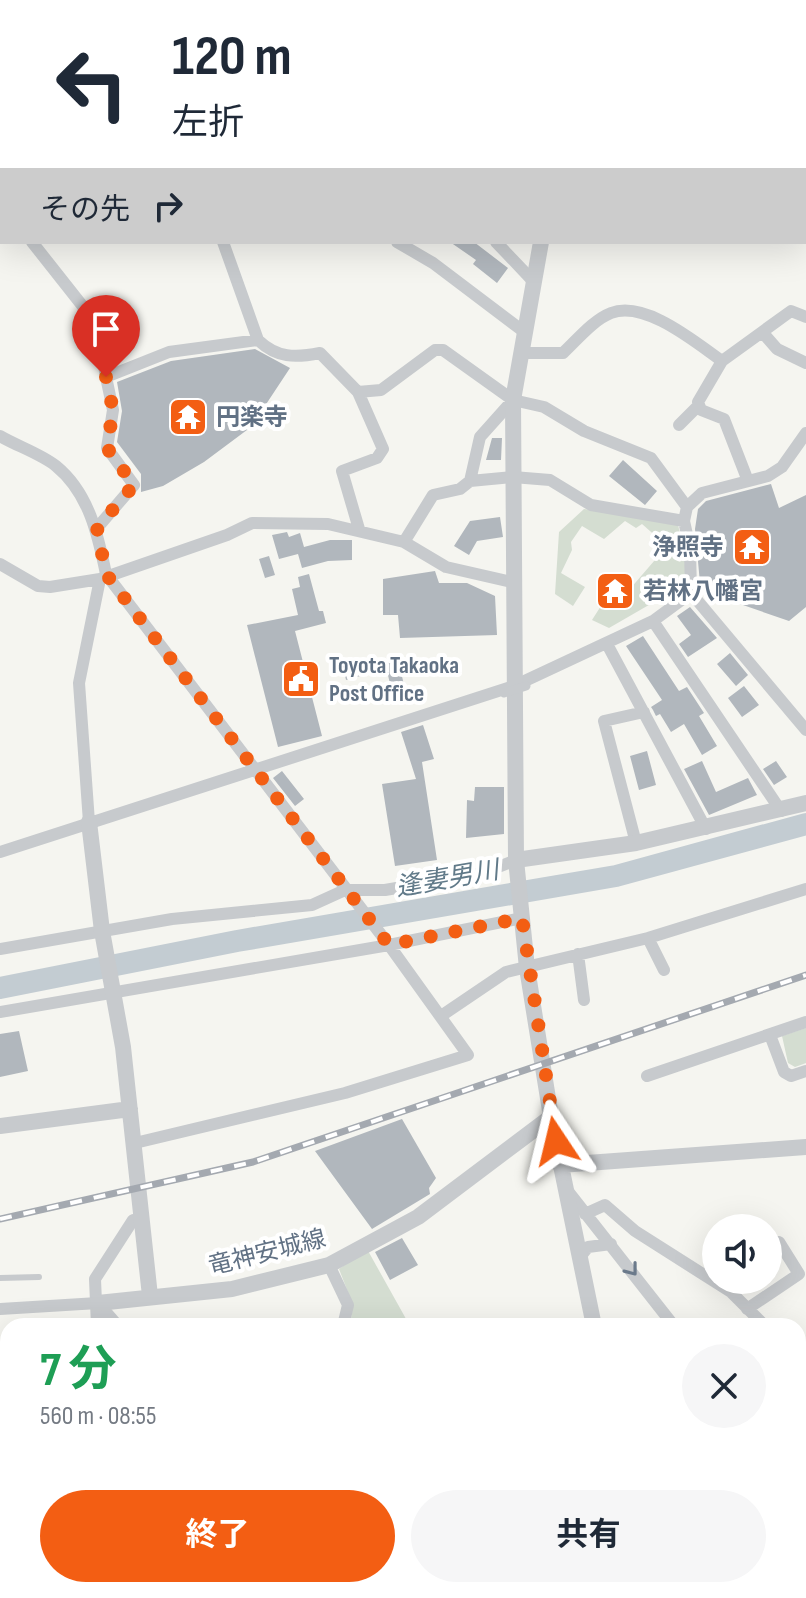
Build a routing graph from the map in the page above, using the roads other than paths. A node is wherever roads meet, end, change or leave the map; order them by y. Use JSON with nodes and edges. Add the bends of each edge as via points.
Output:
{"nodes":[{"id":1,"x":34,"y":244,"type":"edge"},
{"id":2,"x":228,"y":244,"type":"edge"},
{"id":3,"x":400,"y":244,"type":"edge"},
{"id":4,"x":498,"y":244,"type":"edge"},
{"id":5,"x":541,"y":244,"type":"edge"},
{"id":6,"x":533,"y":281,"type":"junction"},
{"id":7,"x":806,"y":317,"type":"edge"},
{"id":8,"x":523,"y":331,"type":"junction"},
{"id":9,"x":763,"y":333,"type":"junction"},
{"id":10,"x":258,"y":340,"type":"junction"},
{"id":11,"x":520,"y":353,"type":"junction"},
{"id":12,"x":722,"y":361,"type":"junction"},
{"id":13,"x":806,"y":363,"type":"edge"},
{"id":14,"x":106,"y":377,"type":"junction"},
{"id":15,"x":358,"y":392,"type":"junction"},
{"id":16,"x":513,"y":400,"type":"junction"},
{"id":17,"x":698,"y":406,"type":"junction"},
{"id":18,"x":679,"y":425,"type":"dead end"},
{"id":19,"x":806,"y":433,"type":"edge"},
{"id":20,"x":0,"y":436,"type":"edge"},
{"id":21,"x":513,"y":477,"type":"junction"},
{"id":22,"x":470,"y":481,"type":"junction"},
{"id":23,"x":748,"y":481,"type":"junction"},
{"id":24,"x":687,"y":507,"type":"junction"},
{"id":25,"x":684,"y":521,"type":"junction"},
{"id":26,"x":97,"y":528,"type":"junction"},
{"id":27,"x":359,"y":529,"type":"junction"},
{"id":28,"x":404,"y":542,"type":"junction"},
{"id":29,"x":0,"y":564,"type":"edge"},
{"id":30,"x":103,"y":577,"type":"junction"},
{"id":31,"x":512,"y":582,"type":"junction"},
{"id":32,"x":691,"y":593,"type":"junction"},
{"id":33,"x":653,"y":621,"type":"junction"},
{"id":34,"x":607,"y":644,"type":"junction"},
{"id":35,"x":515,"y":689,"type":"junction"},
{"id":36,"x":644,"y":712,"type":"junction"},
{"id":37,"x":806,"y":730,"type":"edge"},
{"id":38,"x":254,"y":770,"type":"junction"},
{"id":39,"x":806,"y":803,"type":"edge"},
{"id":40,"x":781,"y":811,"type":"junction"},
{"id":41,"x":89,"y":822,"type":"junction"},
{"id":42,"x":706,"y":829,"type":"junction"},
{"id":43,"x":636,"y":843,"type":"junction"},
{"id":44,"x":0,"y":852,"type":"edge"},
{"id":45,"x":516,"y":864,"type":"junction"},
{"id":46,"x":806,"y":889,"type":"edge"},
{"id":47,"x":347,"y":891,"type":"junction"},
{"id":48,"x":521,"y":916,"type":"junction"},
{"id":49,"x":102,"y":934,"type":"junction"},
{"id":50,"x":648,"y":938,"type":"junction"},
{"id":51,"x":387,"y":942,"type":"junction"},
{"id":52,"x":0,"y":949,"type":"edge"},
{"id":53,"x":578,"y":954,"type":"junction"},
{"id":54,"x":527,"y":968,"type":"junction"},
{"id":55,"x":664,"y":970,"type":"dead end"},
{"id":56,"x":114,"y":992,"type":"junction"},
{"id":57,"x":584,"y":1000,"type":"dead end"},
{"id":58,"x":0,"y":1012,"type":"edge"},
{"id":59,"x":441,"y":1016,"type":"junction"},
{"id":60,"x":806,"y":1022,"type":"edge"},
{"id":61,"x":770,"y":1035,"type":"junction"},
{"id":62,"x":806,"y":1071,"type":"edge"},
{"id":63,"x":647,"y":1076,"type":"dead end"},
{"id":64,"x":130,"y":1109,"type":"junction"},
{"id":65,"x":551,"y":1117,"type":"junction"},
{"id":66,"x":0,"y":1126,"type":"edge"},
{"id":67,"x":135,"y":1143,"type":"junction"},
{"id":68,"x":806,"y":1147,"type":"edge"},
{"id":69,"x":560,"y":1165,"type":"junction"},
{"id":70,"x":565,"y":1188,"type":"junction"},
{"id":71,"x":585,"y":1214,"type":"junction"},
{"id":72,"x":133,"y":1220,"type":"dead end"},
{"id":73,"x":611,"y":1244,"type":"junction"},
{"id":74,"x":782,"y":1247,"type":"edge"},
{"id":75,"x":580,"y":1257,"type":"junction"},
{"id":76,"x":329,"y":1265,"type":"junction"},
{"id":77,"x":702,"y":1270,"type":"edge"},
{"id":78,"x":39,"y":1277,"type":"dead end"},
{"id":79,"x":0,"y":1278,"type":"edge"},
{"id":80,"x":782,"y":1285,"type":"edge"},
{"id":81,"x":733,"y":1294,"type":"edge"},
{"id":82,"x":769,"y":1294,"type":"edge"},
{"id":83,"x":150,"y":1296,"type":"junction"},
{"id":84,"x":98,"y":1303,"type":"junction"},
{"id":85,"x":0,"y":1309,"type":"edge"},
{"id":86,"x":747,"y":1309,"type":"junction"},
{"id":87,"x":97,"y":1318,"type":"edge"},
{"id":88,"x":111,"y":1318,"type":"edge"},
{"id":89,"x":345,"y":1318,"type":"edge"},
{"id":90,"x":592,"y":1318,"type":"edge"},
{"id":91,"x":668,"y":1318,"type":"edge"},
{"id":92,"x":757,"y":1318,"type":"edge"}],
"edges":[{"from":1,"to":14,"type":"street","via":[[96,323]]},
{"from":2,"to":10,"type":"street"},
{"from":3,"to":8,"type":"street"},
{"from":4,"to":6,"type":"street"},
{"from":5,"to":6,"type":"street"},
{"from":6,"to":8,"type":"street"},
{"from":7,"to":9,"type":"street","via":[[791,311]]},
{"from":8,"to":11,"type":"street"},
{"from":9,"to":12,"type":"street"},
{"from":9,"to":13,"type":"street","via":[[777,349]]},
{"from":10,"to":14,"type":"street","via":[[169,352]]},
{"from":10,"to":15,"type":"street","via":[[282,356],[320,353]]},
{"from":11,"to":12,"type":"street","via":[[563,353],[607,314],[623,309],[673,327]]},
{"from":11,"to":16,"type":"street"},
{"from":12,"to":17,"type":"street"},
{"from":14,"to":26,"type":"street","via":[[113,410],[107,448],[134,485]]},
{"from":15,"to":16,"type":"street","via":[[381,390],[435,350],[443,350]]},
{"from":15,"to":27,"type":"street","via":[[383,449],[377,458],[342,471]]},
{"from":16,"to":21,"type":"street"},
{"from":16,"to":22,"type":"street","via":[[480,437]]},
{"from":16,"to":24,"type":"street","via":[[544,407],[584,431],[651,458]]},
{"from":17,"to":18,"type":"street"},
{"from":17,"to":23,"type":"street","via":[[724,419]]},
{"from":19,"to":23,"type":"street","via":[[782,467]]},
{"from":20,"to":26,"type":"street","via":[[56,466],[82,498]]},
{"from":21,"to":22,"type":"street"},
{"from":21,"to":25,"type":"street","via":[[550,480],[591,505]]},
{"from":21,"to":31,"type":"street"},
{"from":22,"to":28,"type":"street","via":[[433,495]]},
{"from":23,"to":24,"type":"street","via":[[702,493]]},
{"from":24,"to":25,"type":"street"},
{"from":25,"to":32,"type":"street"},
{"from":26,"to":30,"type":"street"},
{"from":27,"to":28,"type":"street"},
{"from":27,"to":30,"type":"street","via":[[252,523]]},
{"from":28,"to":31,"type":"street","via":[[446,567]]},
{"from":29,"to":30,"type":"street","via":[[38,586]]},
{"from":30,"to":38,"type":"street"},
{"from":30,"to":41,"type":"street","via":[[79,683]]},
{"from":31,"to":35,"type":"street"},
{"from":32,"to":33,"type":"street"},
{"from":32,"to":37,"type":"street"},
{"from":33,"to":34,"type":"street"},
{"from":33,"to":40,"type":"street"},
{"from":34,"to":35,"type":"street"},
{"from":34,"to":36,"type":"street"},
{"from":35,"to":38,"type":"street"},
{"from":35,"to":45,"type":"street"},
{"from":36,"to":42,"type":"street"},
{"from":36,"to":43,"type":"street","via":[[604,721]]},
{"from":38,"to":41,"type":"street"},
{"from":38,"to":47,"type":"street"},
{"from":39,"to":40,"type":"street"},
{"from":40,"to":42,"type":"street"},
{"from":41,"to":44,"type":"street"},
{"from":41,"to":49,"type":"street"},
{"from":42,"to":43,"type":"street"},
{"from":43,"to":45,"type":"street"},
{"from":45,"to":47,"type":"street","via":[[385,890]]},
{"from":45,"to":48,"type":"street"},
{"from":46,"to":50,"type":"street"},
{"from":47,"to":49,"type":"street","via":[[312,905],[172,919]]},
{"from":47,"to":51,"type":"street"},
{"from":48,"to":51,"type":"street"},
{"from":48,"to":54,"type":"street"},
{"from":49,"to":52,"type":"street"},
{"from":49,"to":56,"type":"street"},
{"from":50,"to":53,"type":"street"},
{"from":50,"to":55,"type":"street"},
{"from":51,"to":56,"type":"street"},
{"from":51,"to":59,"type":"street"},
{"from":53,"to":54,"type":"street"},
{"from":53,"to":57,"type":"street"},
{"from":54,"to":59,"type":"street","via":[[506,972]]},
{"from":54,"to":65,"type":"street"},
{"from":56,"to":58,"type":"street"},
{"from":56,"to":64,"type":"street"},
{"from":59,"to":67,"type":"street","via":[[468,1055],[345,1093]]},
{"from":60,"to":61,"type":"street"},
{"from":61,"to":62,"type":"street","via":[[784,1072],[791,1076]]},
{"from":61,"to":63,"type":"street"},
{"from":64,"to":66,"type":"street"},
{"from":64,"to":67,"type":"street"},
{"from":65,"to":69,"type":"street"},
{"from":65,"to":76,"type":"street","name":"竜神安城線","via":[[418,1217]]},
{"from":67,"to":83,"type":"street"},
{"from":68,"to":69,"type":"street"},
{"from":69,"to":70,"type":"street"},
{"from":70,"to":71,"type":"street"},
{"from":70,"to":75,"type":"street"},
{"from":71,"to":73,"type":"street"},
{"from":71,"to":77,"type":"street","via":[[605,1205],[635,1231]]},
{"from":72,"to":84,"type":"street","via":[[95,1279]]},
{"from":73,"to":75,"type":"street","via":[[588,1247]]},
{"from":73,"to":91,"type":"street","one_way":true},
{"from":74,"to":80,"type":"street","via":[[799,1274]]},
{"from":75,"to":90,"type":"street"},
{"from":76,"to":83,"type":"street","name":"竜神安城線","via":[[232,1289]]},
{"from":76,"to":89,"type":"street","via":[[348,1305]]},
{"from":78,"to":79,"type":"lane"},
{"from":81,"to":86,"type":"street"},
{"from":82,"to":86,"type":"street"},
{"from":83,"to":84,"type":"street","name":"竜神安城線"},
{"from":84,"to":85,"type":"street","name":"竜神安城線"},
{"from":84,"to":87,"type":"street"},
{"from":84,"to":88,"type":"street"},
{"from":86,"to":92,"type":"street"}]}
